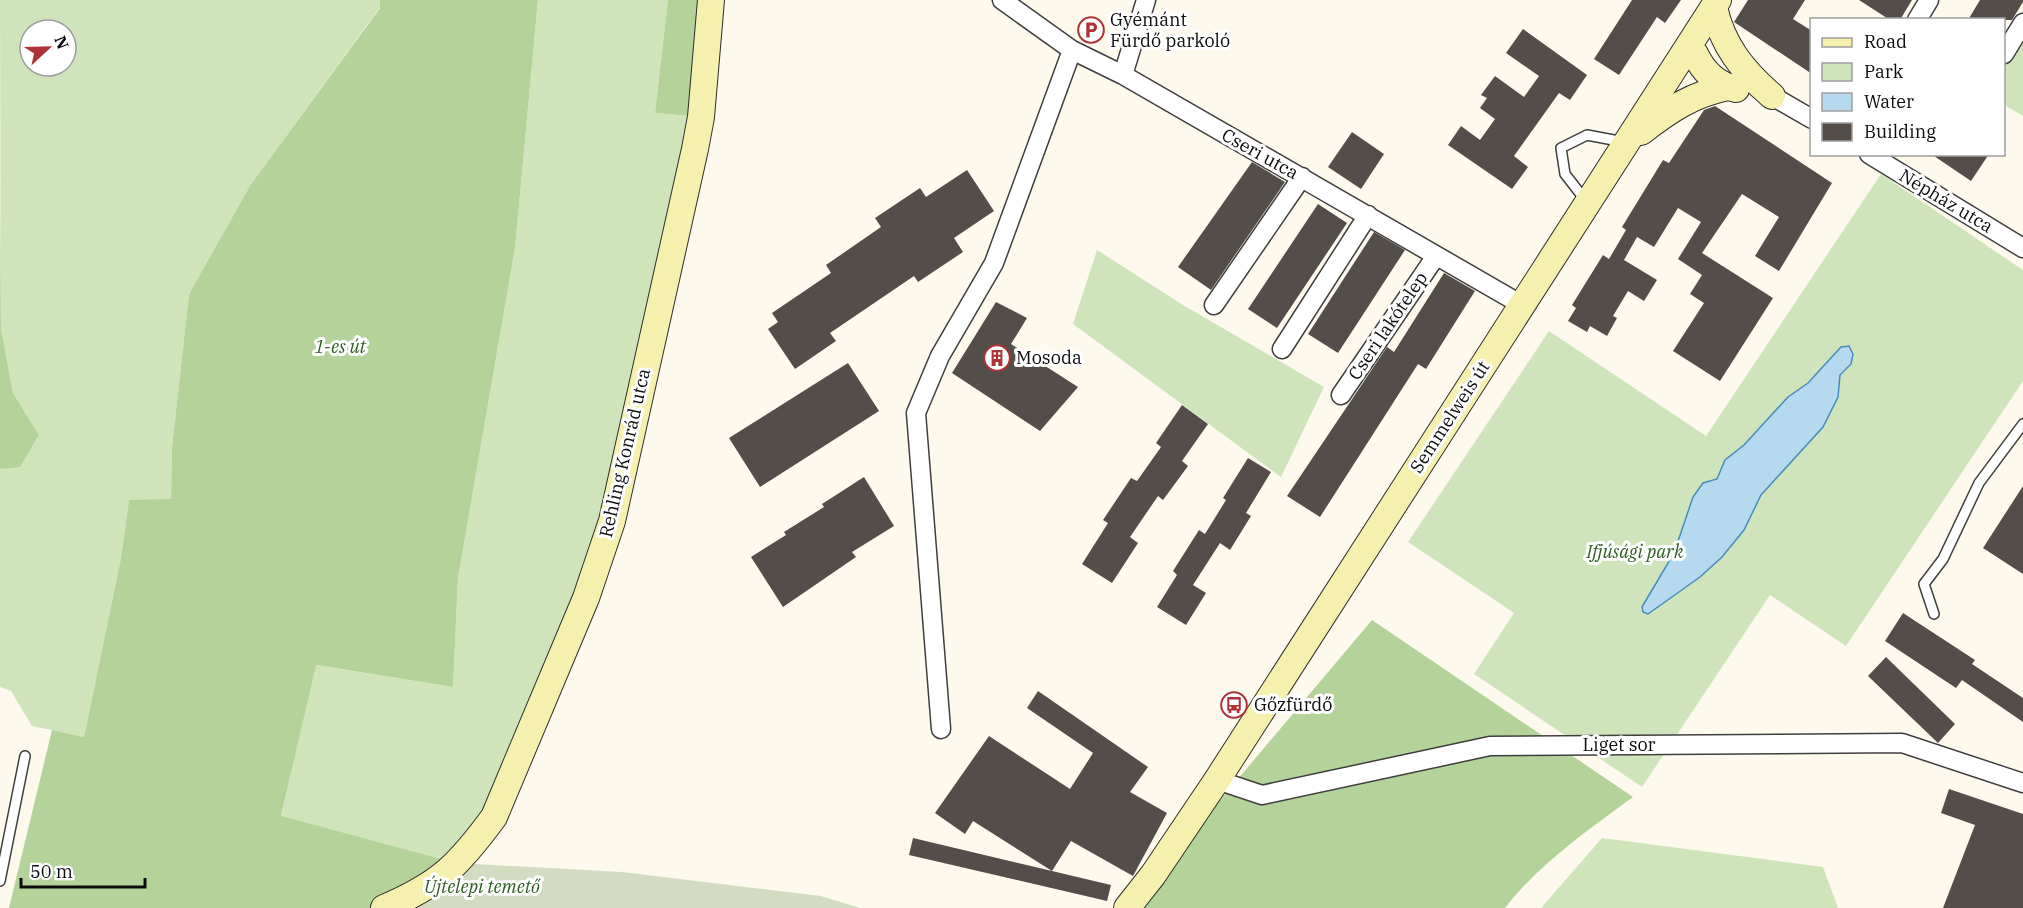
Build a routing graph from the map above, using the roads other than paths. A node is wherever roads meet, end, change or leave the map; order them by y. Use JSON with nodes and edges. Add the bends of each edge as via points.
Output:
{"nodes":[{"id":1,"x":711,"y":0,"type":"edge"},
{"id":2,"x":1002,"y":0,"type":"edge"},
{"id":3,"x":1146,"y":0,"type":"edge"},
{"id":4,"x":1929,"y":0,"type":"edge"},
{"id":5,"x":1716,"y":3,"type":"edge"},
{"id":6,"x":1918,"y":18,"type":"edge"},
{"id":7,"x":2023,"y":23,"type":"edge"},
{"id":8,"x":1072,"y":50,"type":"junction"},
{"id":9,"x":1690,"y":51,"type":"junction"},
{"id":10,"x":2005,"y":52,"type":"edge"},
{"id":11,"x":1123,"y":75,"type":"junction"},
{"id":12,"x":1736,"y":78,"type":"junction"},
{"id":13,"x":1772,"y":96,"type":"joint"},
{"id":14,"x":1810,"y":119,"type":"edge"},
{"id":15,"x":1627,"y":143,"type":"junction"},
{"id":16,"x":1872,"y":156,"type":"edge"},
{"id":17,"x":1302,"y":177,"type":"junction"},
{"id":18,"x":1588,"y":203,"type":"junction"},
{"id":19,"x":1368,"y":214,"type":"junction"},
{"id":20,"x":2023,"y":248,"type":"edge"},
{"id":21,"x":1436,"y":256,"type":"junction"},
{"id":22,"x":1214,"y":305,"type":"dead end"},
{"id":23,"x":1522,"y":305,"type":"junction"},
{"id":24,"x":1282,"y":349,"type":"dead end"},
{"id":25,"x":1341,"y":395,"type":"dead end"},
{"id":26,"x":2023,"y":424,"type":"edge"},
{"id":27,"x":1934,"y":614,"type":"dead end"},
{"id":28,"x":941,"y":729,"type":"dead end"},
{"id":29,"x":26,"y":756,"type":"dead end"},
{"id":30,"x":1217,"y":780,"type":"junction"},
{"id":31,"x":2023,"y":783,"type":"edge"},
{"id":32,"x":0,"y":881,"type":"edge"},
{"id":33,"x":384,"y":908,"type":"edge"},
{"id":34,"x":1128,"y":908,"type":"edge"}],
"edges":[{"from":1,"to":33,"type":"street","name":"Rehling Konrád utca","via":[[695,148],[612,521],[586,598],[494,817],[438,881]]},
{"from":2,"to":8,"type":"street","name":"Cseri utca"},
{"from":3,"to":11,"type":"street"},
{"from":4,"to":6,"type":"street"},
{"from":5,"to":9,"type":"street","name":"Semmelweis út"},
{"from":5,"to":12,"type":"street"},
{"from":7,"to":10,"type":"street"},
{"from":8,"to":11,"type":"street","name":"Cseri utca"},
{"from":8,"to":28,"type":"street","via":[[994,263],[940,356],[916,413]]},
{"from":9,"to":12,"type":"street","via":[[1709,53]]},
{"from":9,"to":15,"type":"street","name":"Semmelweis út"},
{"from":11,"to":17,"type":"street","name":"Cseri utca"},
{"from":12,"to":13,"type":"street"},
{"from":12,"to":15,"type":"street","via":[[1680,103]]},
{"from":13,"to":14,"type":"street"},
{"from":15,"to":18,"type":"street","name":"Semmelweis út"},
{"from":15,"to":18,"type":"lane","via":[[1587,135],[1561,148],[1565,174]]},
{"from":16,"to":20,"type":"street","name":"Népház utca"},
{"from":17,"to":19,"type":"street","name":"Cseri utca"},
{"from":17,"to":22,"type":"street"},
{"from":18,"to":23,"type":"street","name":"Semmelweis út"},
{"from":19,"to":21,"type":"street","name":"Cseri utca"},
{"from":19,"to":24,"type":"street"},
{"from":21,"to":23,"type":"street","name":"Cseri utca"},
{"from":21,"to":25,"type":"street","name":"Cseri lakótelep"},
{"from":23,"to":30,"type":"street","name":"Semmelweis út"},
{"from":26,"to":27,"type":"lane","via":[[1979,483],[1943,560],[1924,584]]},
{"from":29,"to":32,"type":"lane"},
{"from":30,"to":31,"type":"street","name":"Liget sor","via":[[1262,795],[1490,746],[1902,743]]},
{"from":30,"to":34,"type":"street","name":"Semmelweis út"}]}
